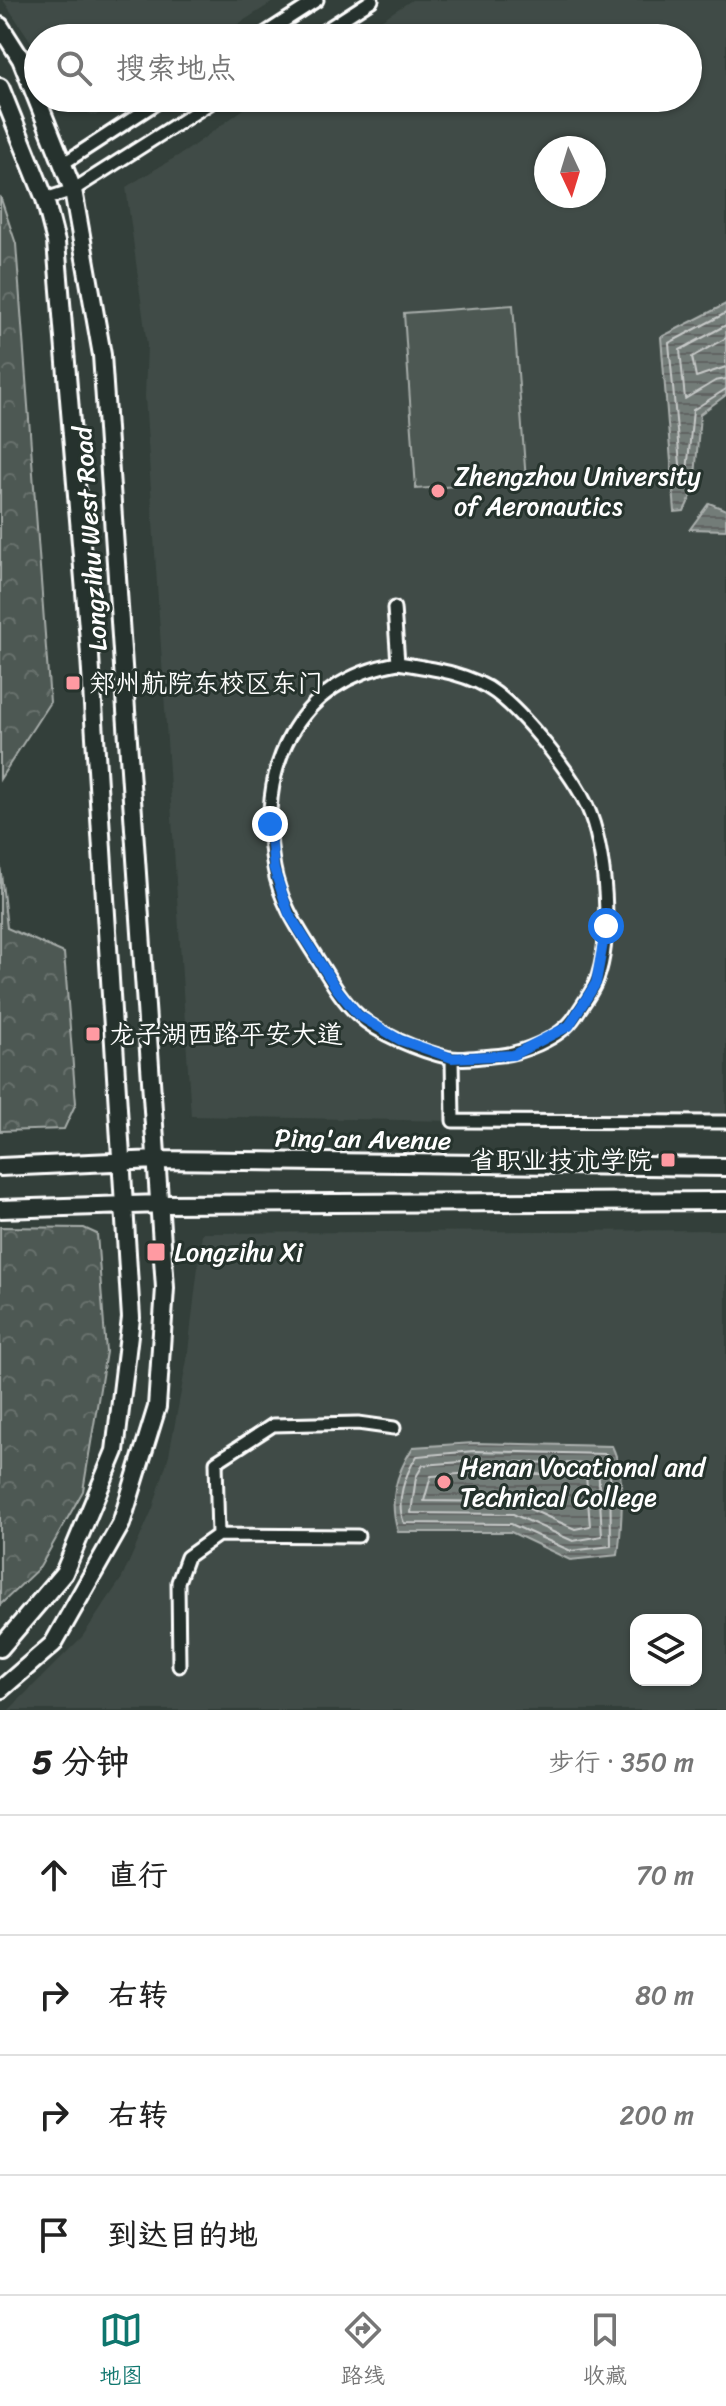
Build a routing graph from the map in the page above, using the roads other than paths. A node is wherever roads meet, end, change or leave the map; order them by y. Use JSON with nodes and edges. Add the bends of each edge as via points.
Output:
{"nodes":[{"id":1,"x":317,"y":0,"type":"edge"},
{"id":2,"x":372,"y":0,"type":"edge"},
{"id":3,"x":280,"y":24,"type":"edge"},
{"id":4,"x":335,"y":24,"type":"edge"},
{"id":5,"x":0,"y":26,"type":"edge"},
{"id":6,"x":24,"y":66,"type":"edge"},
{"id":7,"x":0,"y":87,"type":"edge"},
{"id":8,"x":43,"y":112,"type":"edge"},
{"id":9,"x":142,"y":112,"type":"edge"},
{"id":10,"x":196,"y":112,"type":"edge"},
{"id":11,"x":64,"y":163,"type":"junction"},
{"id":12,"x":73,"y":190,"type":"junction"},
{"id":13,"x":45,"y":199,"type":"junction"},
{"id":14,"x":394,"y":608,"type":"dead end"},
{"id":15,"x":398,"y":663,"type":"junction"},
{"id":16,"x":452,"y":1058,"type":"junction"},
{"id":17,"x":726,"y":1122,"type":"edge"},
{"id":18,"x":157,"y":1160,"type":"junction"},
{"id":19,"x":123,"y":1162,"type":"junction"},
{"id":20,"x":0,"y":1167,"type":"edge"},
{"id":21,"x":726,"y":1167,"type":"edge"},
{"id":22,"x":726,"y":1201,"type":"edge"},
{"id":23,"x":162,"y":1204,"type":"junction"},
{"id":24,"x":124,"y":1206,"type":"junction"},
{"id":25,"x":0,"y":1209,"type":"edge"},
{"id":26,"x":394,"y":1428,"type":"dead end"},
{"id":27,"x":218,"y":1535,"type":"junction"},
{"id":28,"x":358,"y":1536,"type":"dead end"},
{"id":29,"x":0,"y":1648,"type":"edge"},
{"id":30,"x":179,"y":1666,"type":"dead end"},
{"id":31,"x":0,"y":1690,"type":"edge"}],
"edges":[{"from":1,"to":3,"type":"street"},
{"from":2,"to":4,"type":"street"},
{"from":5,"to":6,"type":"street","name":"Longzihu West Road"},
{"from":7,"to":13,"type":"street","name":"Longzihu West Road"},
{"from":8,"to":11,"type":"street","name":"Longzihu West Road"},
{"from":9,"to":11,"type":"street"},
{"from":10,"to":12,"type":"street"},
{"from":11,"to":12,"type":"street","name":"Longzihu West Road"},
{"from":12,"to":13,"type":"street"},
{"from":12,"to":18,"type":"street","name":"Longzihu West Road","via":[[102,355]]},
{"from":13,"to":19,"type":"street","name":"Longzihu West Road","via":[[56,242],[89,640]]},
{"from":14,"to":15,"type":"street"},
{"from":15,"to":16,"type":"street","via":[[375,667],[323,693],[297,721],[272,783],[274,869],[289,914],[358,1015],[400,1040]]},
{"from":15,"to":16,"type":"street","via":[[443,671],[495,692],[539,736],[587,806],[601,862],[606,926],[596,983],[569,1026],[513,1055]]},
{"from":16,"to":17,"type":"street","via":[[453,1121]]},
{"from":18,"to":19,"type":"street","name":"Ping'an Avenue"},
{"from":18,"to":21,"type":"street","name":"Ping'an Avenue"},
{"from":18,"to":23,"type":"street","name":"Longzihu West Road"},
{"from":19,"to":20,"type":"street","name":"Ping'an Avenue"},
{"from":19,"to":24,"type":"street","name":"Longzihu West Road"},
{"from":22,"to":23,"type":"street"},
{"from":23,"to":24,"type":"street"},
{"from":23,"to":31,"type":"street","name":"Longzihu West Road","via":[[165,1288],[157,1407],[121,1524],[53,1644]]},
{"from":24,"to":25,"type":"street"},
{"from":24,"to":29,"type":"street","name":"Longzihu West Road","via":[[131,1318],[115,1451],[64,1573]]},
{"from":26,"to":27,"type":"street","via":[[358,1423],[273,1425],[216,1462]]},
{"from":27,"to":28,"type":"street"},
{"from":27,"to":30,"type":"street","via":[[187,1557],[178,1582]]}]}
